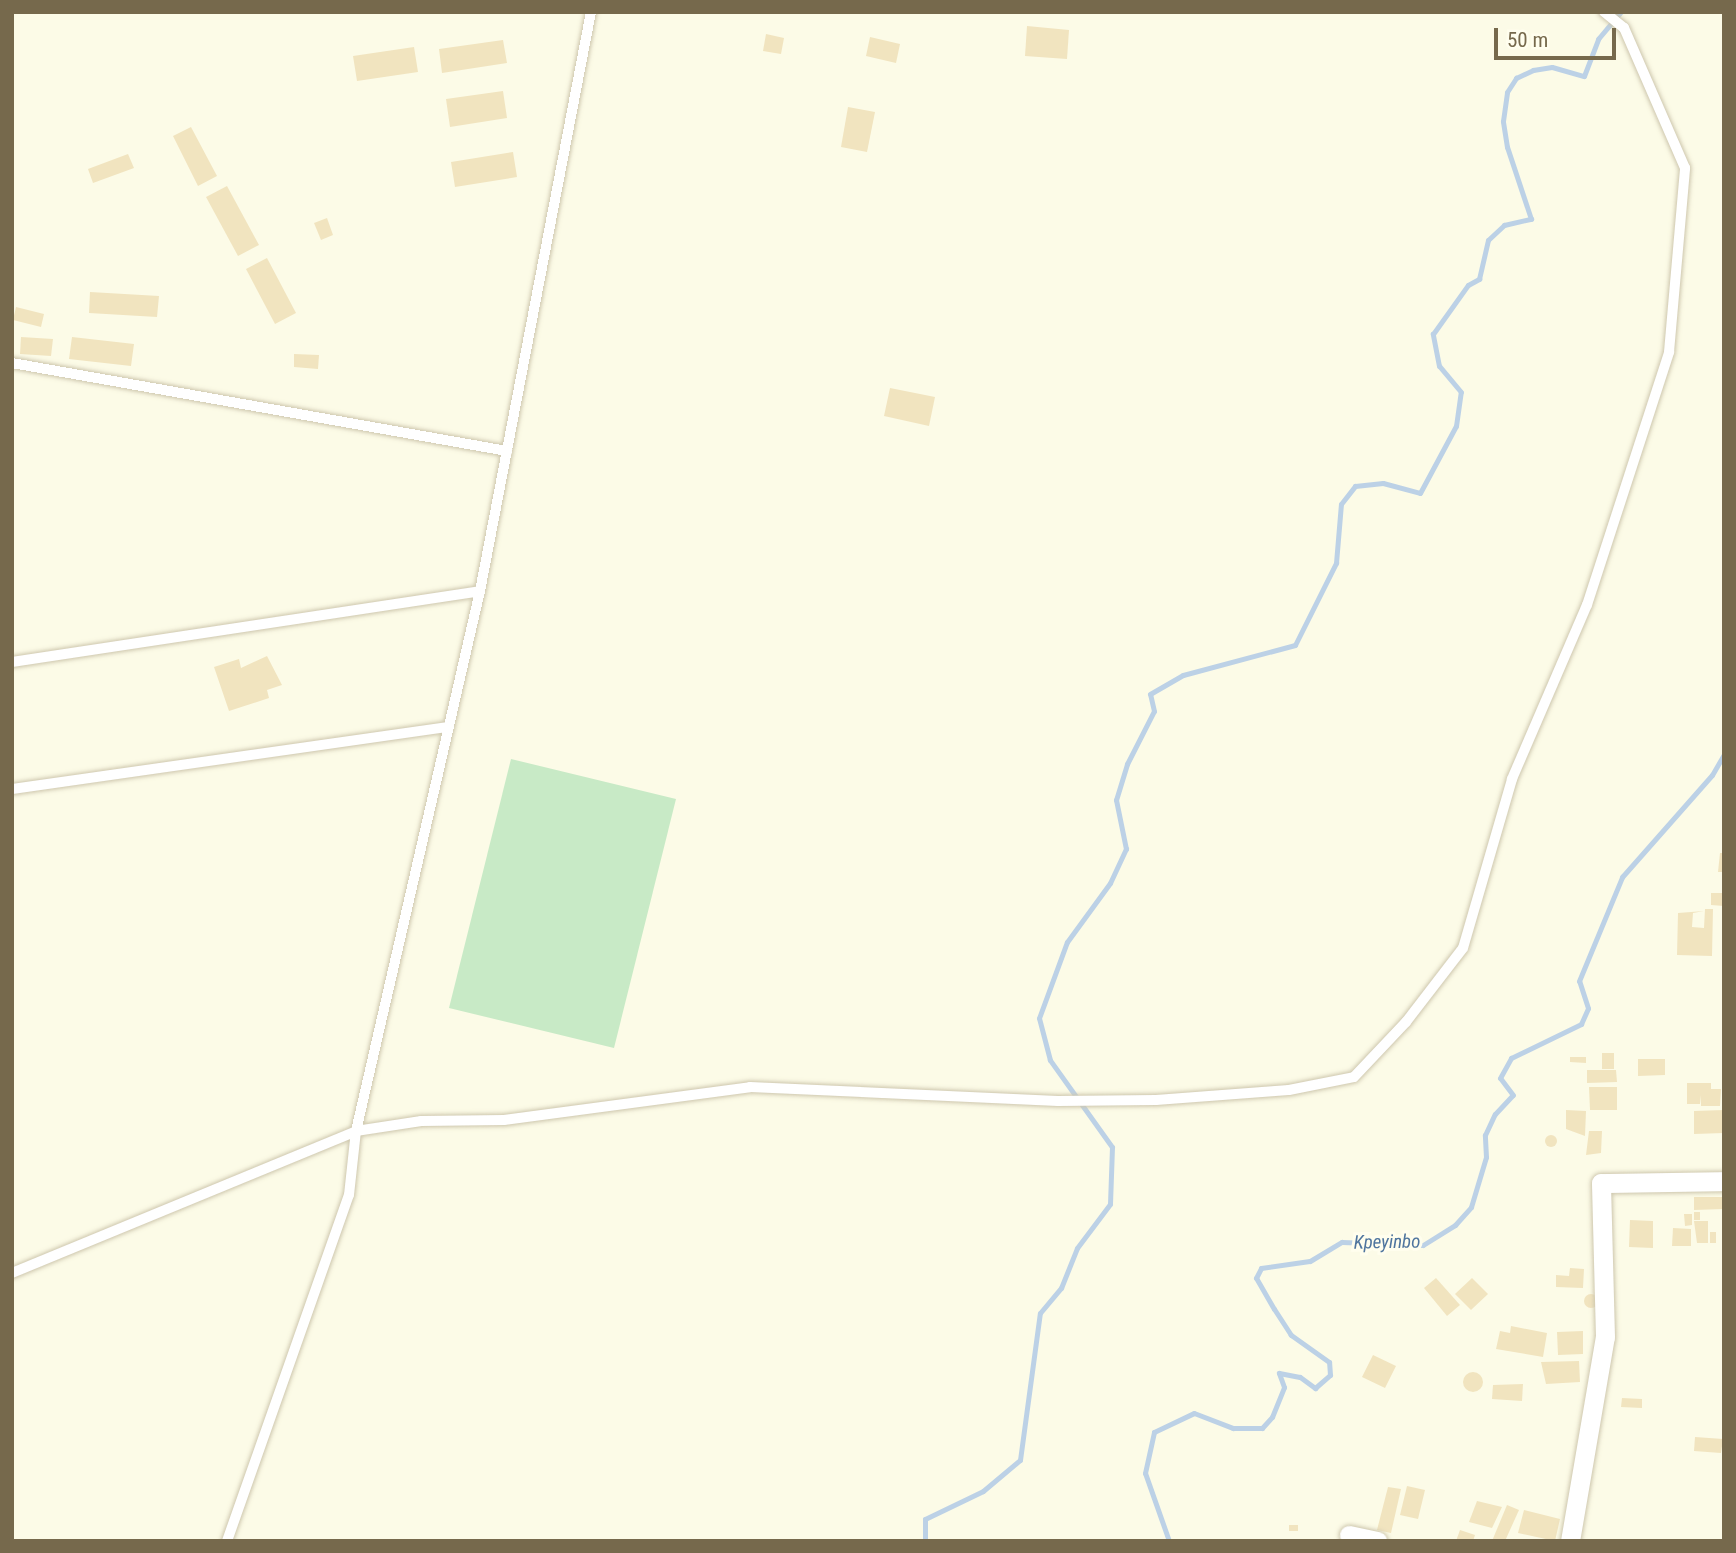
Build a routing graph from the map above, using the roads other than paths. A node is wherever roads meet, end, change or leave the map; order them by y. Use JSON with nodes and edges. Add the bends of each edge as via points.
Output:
{"nodes":[{"id":1,"x":591,"y":12,"type":"edge"},
{"id":2,"x":1604,"y":12,"type":"edge"},
{"id":3,"x":12,"y":363,"type":"edge"},
{"id":4,"x":507,"y":451,"type":"junction"},
{"id":5,"x":480,"y":591,"type":"junction"},
{"id":6,"x":12,"y":662,"type":"edge"},
{"id":7,"x":449,"y":727,"type":"junction"},
{"id":8,"x":12,"y":789,"type":"edge"},
{"id":9,"x":356,"y":1131,"type":"junction"},
{"id":10,"x":1724,"y":1181,"type":"edge"},
{"id":11,"x":12,"y":1273,"type":"edge"},
{"id":12,"x":1349,"y":1535,"type":"dead end"},
{"id":13,"x":227,"y":1541,"type":"edge"},
{"id":14,"x":1377,"y":1541,"type":"edge"},
{"id":15,"x":1570,"y":1541,"type":"edge"}],
"edges":[{"from":1,"to":4,"type":"lane"},
{"from":2,"to":9,"type":"lane","via":[[1624,27],[1685,169],[1670,352],[1587,605],[1512,779],[1462,948],[1406,1022],[1354,1077],[1289,1090],[1156,1100],[1058,1101],[750,1087],[585,1111],[504,1120],[421,1121]]},
{"from":3,"to":4,"type":"lane"},
{"from":4,"to":5,"type":"lane"},
{"from":5,"to":6,"type":"lane"},
{"from":5,"to":7,"type":"lane"},
{"from":7,"to":8,"type":"lane"},
{"from":7,"to":9,"type":"lane"},
{"from":9,"to":11,"type":"lane"},
{"from":9,"to":13,"type":"lane","via":[[349,1195]]},
{"from":10,"to":15,"type":"street","via":[[1601,1183],[1605,1337]]},
{"from":12,"to":14,"type":"street"}]}
